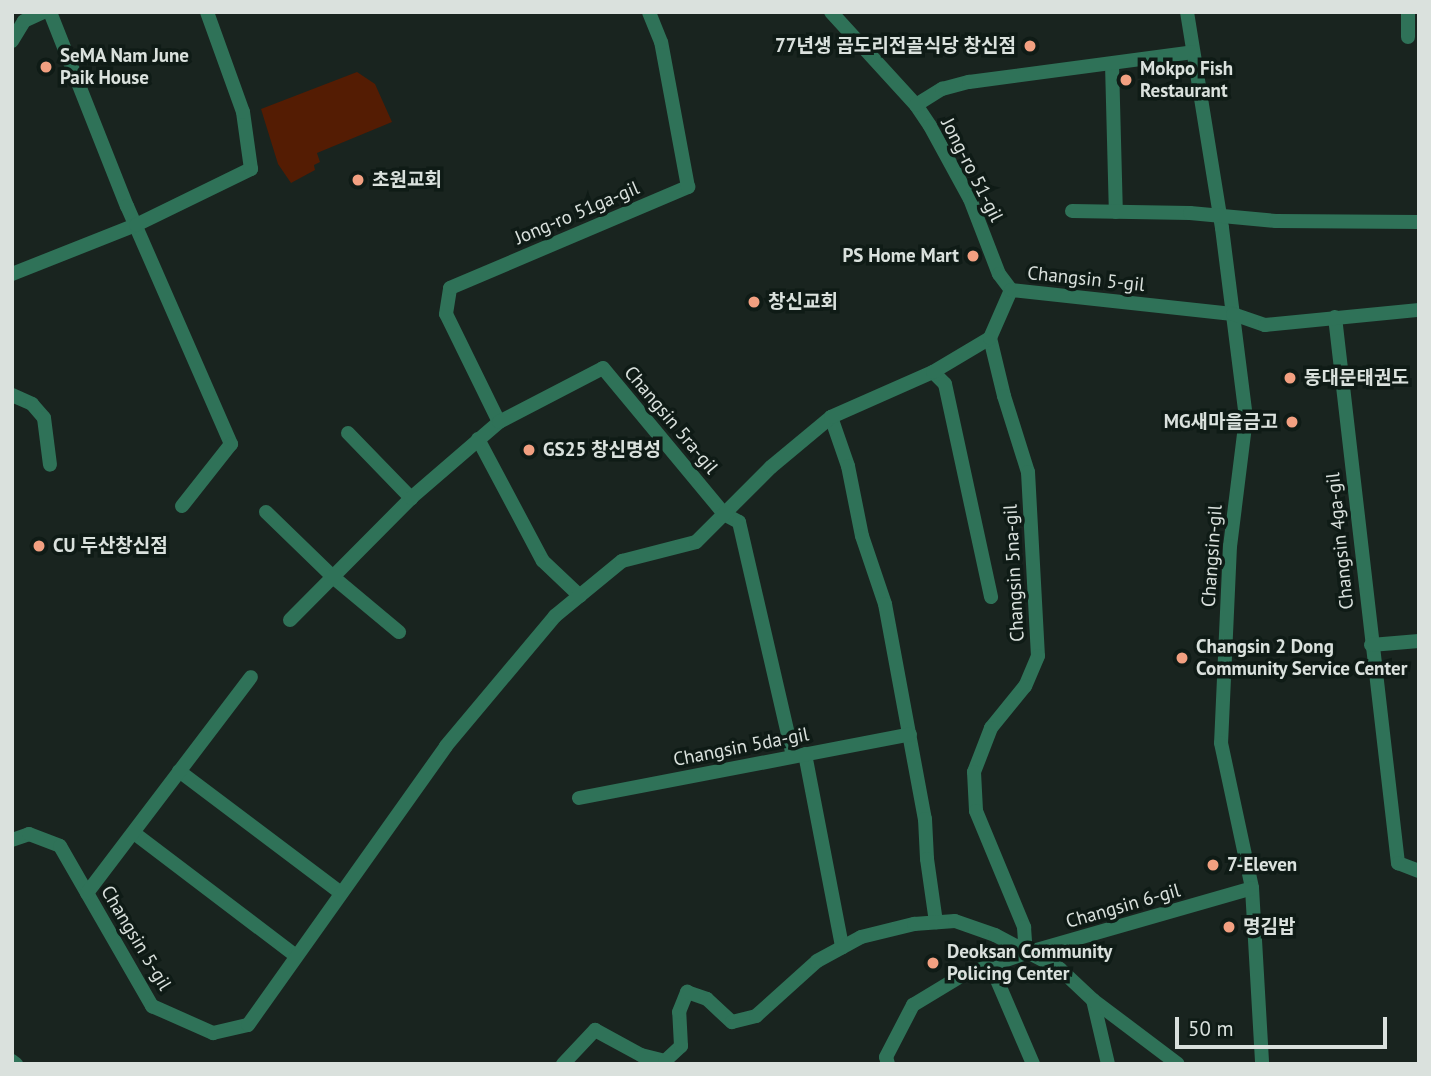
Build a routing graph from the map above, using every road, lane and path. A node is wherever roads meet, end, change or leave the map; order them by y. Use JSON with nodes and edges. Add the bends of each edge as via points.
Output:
{"nodes":[{"id":1,"x":43,"y":12,"type":"edge"},
{"id":2,"x":50,"y":12,"type":"edge"},
{"id":3,"x":208,"y":12,"type":"edge"},
{"id":4,"x":649,"y":12,"type":"edge"},
{"id":5,"x":831,"y":12,"type":"edge"},
{"id":6,"x":1187,"y":12,"type":"edge"},
{"id":7,"x":1408,"y":12,"type":"edge"},
{"id":8,"x":1408,"y":37,"type":"dead end"},
{"id":9,"x":12,"y":41,"type":"edge"},
{"id":10,"x":1193,"y":52,"type":"junction"},
{"id":11,"x":1112,"y":64,"type":"junction"},
{"id":12,"x":916,"y":105,"type":"junction"},
{"id":13,"x":1072,"y":211,"type":"dead end"},
{"id":14,"x":1116,"y":212,"type":"junction"},
{"id":15,"x":1221,"y":218,"type":"junction"},
{"id":16,"x":1419,"y":222,"type":"edge"},
{"id":17,"x":136,"y":225,"type":"junction"},
{"id":18,"x":12,"y":274,"type":"edge"},
{"id":19,"x":1011,"y":290,"type":"junction"},
{"id":20,"x":1419,"y":310,"type":"edge"},
{"id":21,"x":1233,"y":314,"type":"junction"},
{"id":22,"x":1335,"y":317,"type":"junction"},
{"id":23,"x":990,"y":338,"type":"junction"},
{"id":24,"x":933,"y":372,"type":"junction"},
{"id":25,"x":12,"y":395,"type":"edge"},
{"id":26,"x":831,"y":417,"type":"junction"},
{"id":27,"x":499,"y":422,"type":"junction"},
{"id":28,"x":348,"y":433,"type":"dead end"},
{"id":29,"x":478,"y":439,"type":"junction"},
{"id":30,"x":50,"y":466,"type":"dead end"},
{"id":31,"x":411,"y":498,"type":"junction"},
{"id":32,"x":182,"y":506,"type":"dead end"},
{"id":33,"x":266,"y":512,"type":"dead end"},
{"id":34,"x":724,"y":514,"type":"junction"},
{"id":35,"x":333,"y":577,"type":"junction"},
{"id":36,"x":580,"y":596,"type":"junction"},
{"id":37,"x":991,"y":597,"type":"dead end"},
{"id":38,"x":290,"y":620,"type":"dead end"},
{"id":39,"x":399,"y":632,"type":"dead end"},
{"id":40,"x":1419,"y":641,"type":"edge"},
{"id":41,"x":1371,"y":645,"type":"junction"},
{"id":42,"x":251,"y":677,"type":"dead end"},
{"id":43,"x":910,"y":734,"type":"junction"},
{"id":44,"x":799,"y":755,"type":"junction"},
{"id":45,"x":179,"y":771,"type":"junction"},
{"id":46,"x":579,"y":798,"type":"dead end"},
{"id":47,"x":134,"y":833,"type":"junction"},
{"id":48,"x":12,"y":840,"type":"edge"},
{"id":49,"x":1419,"y":871,"type":"edge"},
{"id":50,"x":1252,"y":888,"type":"junction"},
{"id":51,"x":87,"y":893,"type":"junction"},
{"id":52,"x":341,"y":894,"type":"junction"},
{"id":53,"x":936,"y":922,"type":"junction"},
{"id":54,"x":842,"y":947,"type":"junction"},
{"id":55,"x":1026,"y":953,"type":"junction"},
{"id":56,"x":296,"y":956,"type":"junction"},
{"id":57,"x":991,"y":966,"type":"junction"},
{"id":58,"x":1093,"y":1000,"type":"junction"},
{"id":59,"x":572,"y":1051,"type":"junction"},
{"id":60,"x":563,"y":1064,"type":"edge"},
{"id":61,"x":583,"y":1064,"type":"edge"},
{"id":62,"x":888,"y":1064,"type":"edge"},
{"id":63,"x":1033,"y":1064,"type":"edge"},
{"id":64,"x":1108,"y":1064,"type":"edge"},
{"id":65,"x":1178,"y":1064,"type":"edge"},
{"id":66,"x":1262,"y":1064,"type":"edge"}],
"edges":[{"from":1,"to":9,"type":"street","via":[[24,21]]},
{"from":2,"to":17,"type":"street"},
{"from":3,"to":17,"type":"street","via":[[243,112],[251,169]]},
{"from":4,"to":27,"type":"street","name":"Jong-ro 51ga-gil","via":[[661,42],[688,187],[450,288],[446,314]]},
{"from":5,"to":12,"type":"street","name":"Jong-ro 51-gil"},
{"from":6,"to":10,"type":"street","name":"Changsin-gil"},
{"from":7,"to":8,"type":"street"},
{"from":10,"to":11,"type":"street"},
{"from":10,"to":15,"type":"street","name":"Changsin-gil"},
{"from":11,"to":12,"type":"street","via":[[969,82],[942,89]]},
{"from":11,"to":14,"type":"street"},
{"from":12,"to":19,"type":"street","name":"Jong-ro 51-gil","via":[[949,157],[999,274]]},
{"from":13,"to":14,"type":"street"},
{"from":14,"to":15,"type":"street"},
{"from":15,"to":16,"type":"street"},
{"from":15,"to":21,"type":"street","name":"Changsin-gil"},
{"from":17,"to":18,"type":"street"},
{"from":17,"to":32,"type":"street","via":[[231,444]]},
{"from":19,"to":21,"type":"street","name":"Changsin 5-gil"},
{"from":19,"to":23,"type":"street","name":"Changsin 5-gil"},
{"from":20,"to":22,"type":"street","name":"Changsin 5-gil"},
{"from":21,"to":22,"type":"street","name":"Changsin 5-gil","via":[[1265,325]]},
{"from":21,"to":50,"type":"street","name":"Changsin-gil","via":[[1246,418],[1230,546],[1221,743]]},
{"from":22,"to":41,"type":"street","name":"Changsin 4ga-gil"},
{"from":23,"to":24,"type":"street","name":"Changsin 5-gil"},
{"from":23,"to":55,"type":"street","name":"Changsin 5na-gil","via":[[1028,472],[1038,656],[1026,685],[991,728],[974,772],[976,811],[1024,927]]},
{"from":24,"to":26,"type":"street","name":"Changsin 5-gil"},
{"from":24,"to":37,"type":"street","via":[[945,384]]},
{"from":25,"to":30,"type":"street","via":[[32,404],[44,418]]},
{"from":26,"to":34,"type":"street","name":"Changsin 5-gil"},
{"from":26,"to":43,"type":"street","via":[[848,466],[862,536],[886,604]]},
{"from":27,"to":29,"type":"street","name":"Changsin 5ra-gil"},
{"from":27,"to":34,"type":"street","name":"Changsin 5ra-gil","via":[[603,368]]},
{"from":28,"to":31,"type":"street"},
{"from":29,"to":31,"type":"street","name":"Changsin 5ra-gil"},
{"from":29,"to":36,"type":"street","via":[[543,561]]},
{"from":31,"to":35,"type":"street","name":"Changsin 5ra-gil"},
{"from":33,"to":35,"type":"street"},
{"from":34,"to":36,"type":"street","name":"Changsin 5-gil","via":[[696,542],[622,561]]},
{"from":34,"to":44,"type":"street","via":[[739,522]]},
{"from":35,"to":38,"type":"street","name":"Changsin 5ra-gil"},
{"from":35,"to":39,"type":"street"},
{"from":36,"to":52,"type":"street","name":"Changsin 5-gil","via":[[555,616],[446,746]]},
{"from":40,"to":41,"type":"street"},
{"from":41,"to":49,"type":"street","name":"Changsin 4ga-gil","via":[[1398,863]]},
{"from":42,"to":45,"type":"street"},
{"from":43,"to":44,"type":"street","name":"Changsin 5da-gil"},
{"from":43,"to":53,"type":"street"},
{"from":44,"to":46,"type":"street","name":"Changsin 5da-gil"},
{"from":44,"to":54,"type":"street"},
{"from":45,"to":47,"type":"street"},
{"from":45,"to":52,"type":"street"},
{"from":47,"to":51,"type":"street"},
{"from":47,"to":56,"type":"street"},
{"from":48,"to":51,"type":"street","name":"Changsin 5-gil","via":[[29,834],[60,846]]},
{"from":50,"to":55,"type":"street","name":"Changsin 6-gil"},
{"from":50,"to":66,"type":"street","name":"Changsin-gil"},
{"from":51,"to":56,"type":"street","name":"Changsin 5-gil","via":[[152,1006],[213,1033],[248,1025]]},
{"from":52,"to":56,"type":"street","name":"Changsin 5-gil"},
{"from":53,"to":54,"type":"street","via":[[861,937]]},
{"from":53,"to":55,"type":"street","via":[[955,920]]},
{"from":54,"to":59,"type":"street","via":[[817,961],[756,1016],[732,1022],[707,999],[687,992],[679,1012],[681,1046],[665,1061],[641,1055],[595,1030]]},
{"from":55,"to":57,"type":"street","name":"Changsin 6-gil"},
{"from":55,"to":58,"type":"street","via":[[1060,969]]},
{"from":57,"to":62,"type":"street","name":"Changsin 6-gil","via":[[961,976],[913,1005],[886,1057]]},
{"from":57,"to":63,"type":"street"},
{"from":58,"to":64,"type":"street"},
{"from":58,"to":65,"type":"street"},
{"from":59,"to":60,"type":"street"},
{"from":59,"to":61,"type":"street"}]}
